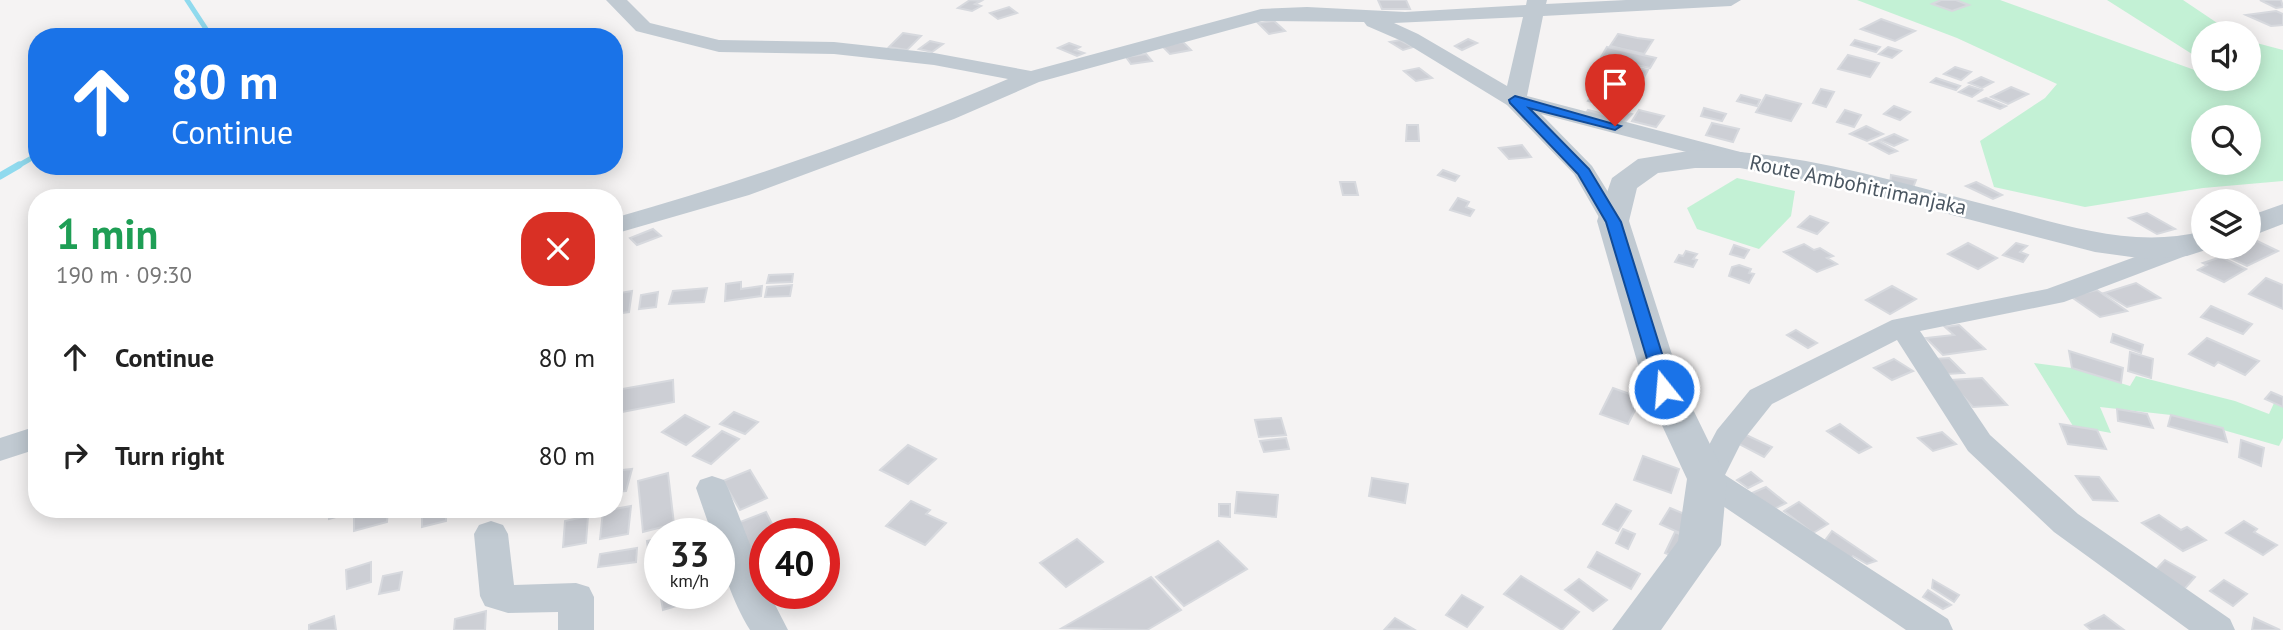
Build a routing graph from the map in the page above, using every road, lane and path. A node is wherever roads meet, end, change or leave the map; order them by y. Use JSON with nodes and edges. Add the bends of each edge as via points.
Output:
{"nodes":[{"id":1,"x":616,"y":0,"type":"edge"},
{"id":2,"x":1318,"y":0,"type":"edge"},
{"id":3,"x":1731,"y":0,"type":"edge"},
{"id":4,"x":1536,"y":5,"type":"edge"},
{"id":5,"x":1361,"y":16,"type":"junction"},
{"id":6,"x":1031,"y":77,"type":"junction"},
{"id":7,"x":1515,"y":100,"type":"junction"},
{"id":8,"x":1740,"y":159,"type":"junction"},
{"id":9,"x":2283,"y":213,"type":"edge"},
{"id":10,"x":2261,"y":221,"type":"edge"},
{"id":11,"x":1614,"y":222,"type":"junction"},
{"id":12,"x":623,"y":223,"type":"edge"},
{"id":13,"x":2191,"y":244,"type":"edge"},
{"id":14,"x":2191,"y":245,"type":"edge"},
{"id":15,"x":1902,"y":326,"type":"junction"},
{"id":16,"x":28,"y":440,"type":"edge"},
{"id":17,"x":0,"y":450,"type":"edge"},
{"id":18,"x":1707,"y":479,"type":"junction"},
{"id":19,"x":712,"y":488,"type":"dead end"},
{"id":20,"x":491,"y":534,"type":"dead end"},
{"id":21,"x":576,"y":630,"type":"edge"},
{"id":22,"x":770,"y":630,"type":"edge"},
{"id":23,"x":1634,"y":630,"type":"edge"},
{"id":24,"x":1935,"y":630,"type":"edge"},
{"id":25,"x":2217,"y":630,"type":"edge"}],
"edges":[{"from":1,"to":6,"type":"street","via":[[643,27],[719,46],[834,48],[934,58]]},
{"from":2,"to":5,"type":"street"},
{"from":3,"to":4,"type":"street"},
{"from":4,"to":5,"type":"street","via":[[1405,18]]},
{"from":4,"to":7,"type":"street"},
{"from":5,"to":6,"type":"street","via":[[1261,15]]},
{"from":5,"to":7,"type":"street","via":[[1410,38]]},
{"from":6,"to":12,"type":"street","via":[[946,114],[740,190]]},
{"from":7,"to":8,"type":"street"},
{"from":7,"to":11,"type":"street","via":[[1584,172]]},
{"from":8,"to":11,"type":"street","name":"Route Ambohitrimanjaka","via":[[1649,165],[1623,184]]},
{"from":8,"to":13,"type":"street","name":"Route Ambohitrimanjaka","via":[[1849,179],[2095,242],[2146,248]]},
{"from":9,"to":10,"type":"street"},
{"from":11,"to":18,"type":"street","name":"Route Ambohitrimanjaka","via":[[1664,389]]},
{"from":14,"to":15,"type":"street","via":[[2054,296]]},
{"from":15,"to":18,"type":"street","via":[[1761,397],[1728,438]]},
{"from":15,"to":25,"type":"street","via":[[1979,443],[2066,523]]},
{"from":16,"to":17,"type":"street"},
{"from":18,"to":23,"type":"street","via":[[1699,545]]},
{"from":18,"to":24,"type":"street"},
{"from":19,"to":22,"type":"street","via":[[757,610]]},
{"from":20,"to":21,"type":"street","via":[[498,596],[576,597]]}]}
